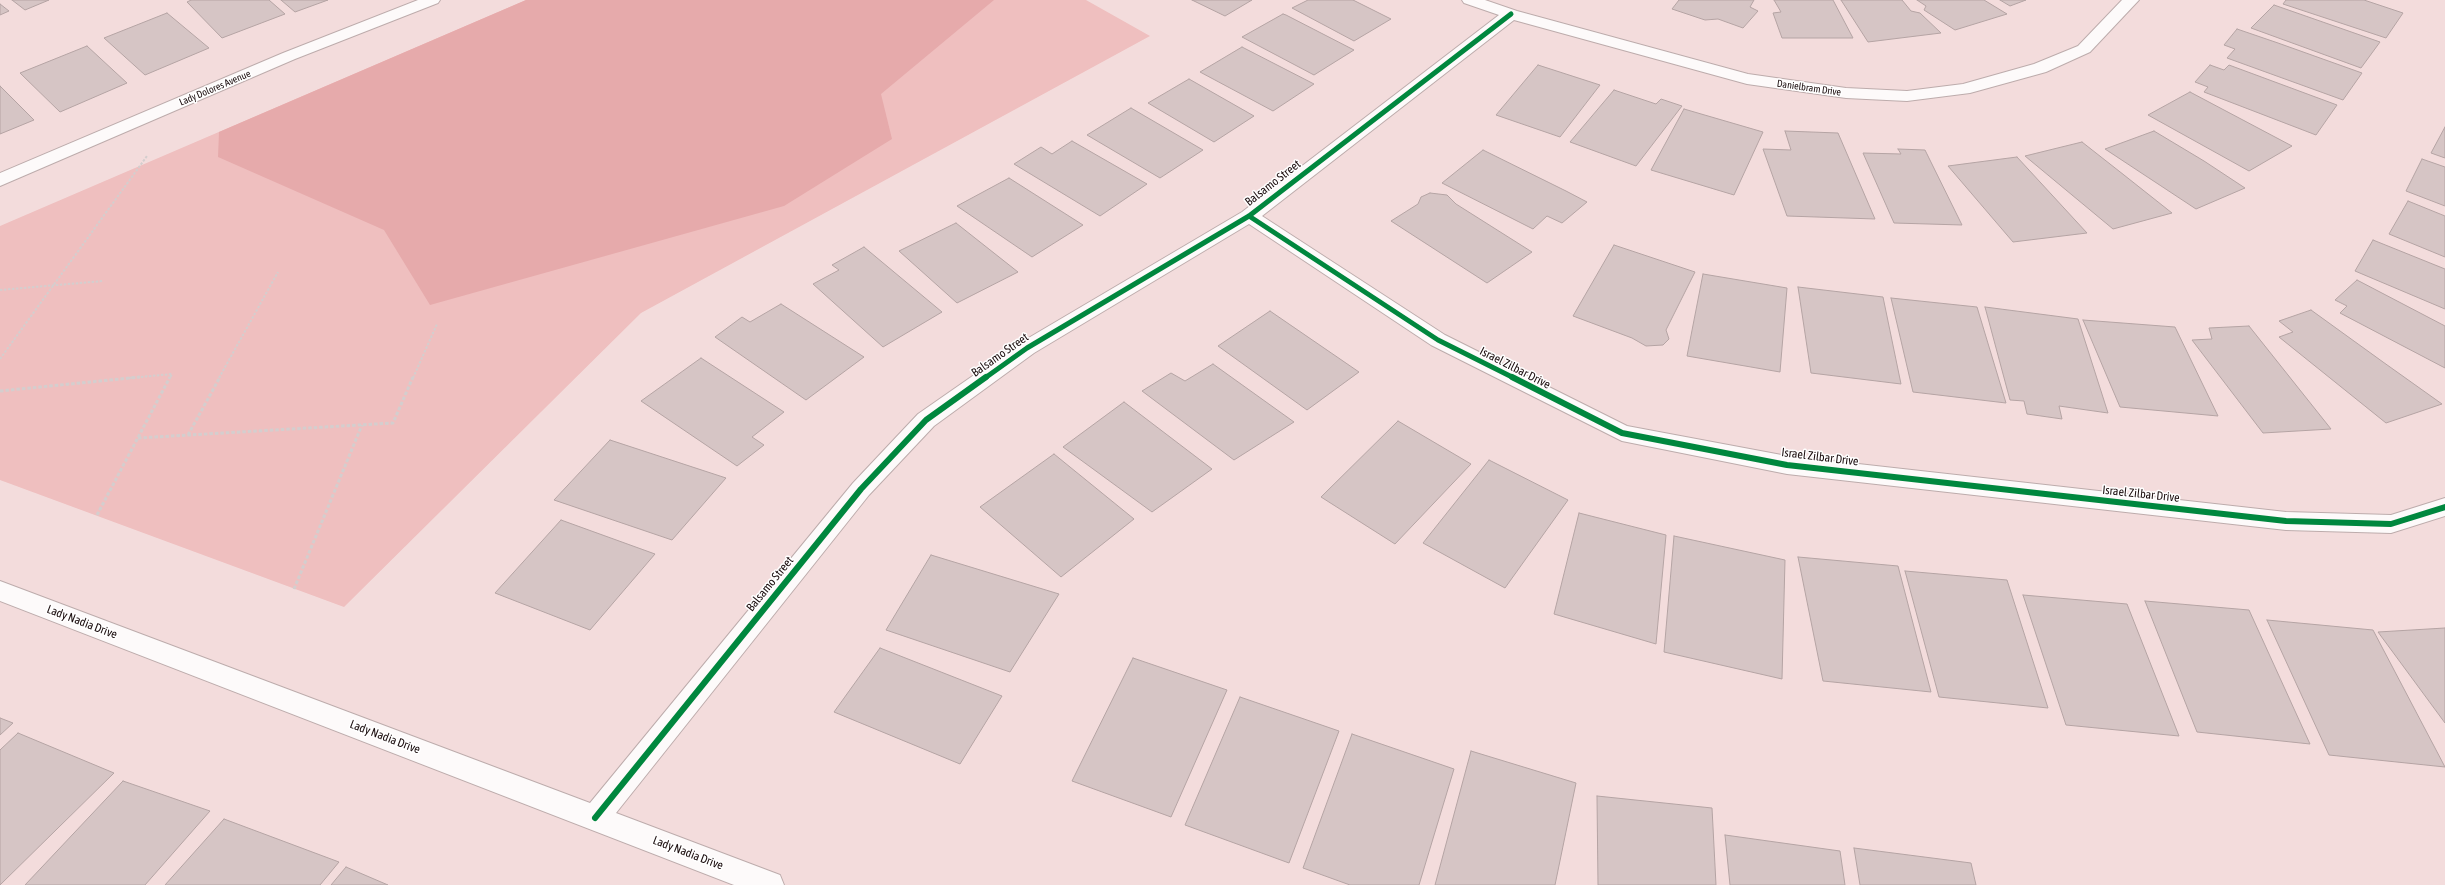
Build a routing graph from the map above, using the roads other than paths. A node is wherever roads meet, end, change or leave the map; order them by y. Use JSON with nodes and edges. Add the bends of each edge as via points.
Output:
{"nodes":[{"id":1,"x":432,"y":0,"type":"edge"},
{"id":2,"x":1470,"y":0,"type":"edge"},
{"id":3,"x":2132,"y":0,"type":"edge"},
{"id":4,"x":1511,"y":14,"type":"junction"},
{"id":5,"x":0,"y":180,"type":"edge"},
{"id":6,"x":1249,"y":216,"type":"junction"},
{"id":7,"x":2445,"y":507,"type":"edge"},
{"id":8,"x":0,"y":591,"type":"edge"},
{"id":9,"x":595,"y":818,"type":"junction"},
{"id":10,"x":770,"y":885,"type":"edge"}],
"edges":[{"from":1,"to":5,"type":"street","name":"Lady Dolores Avenue","via":[[289,56]]},
{"from":2,"to":4,"type":"street","name":"Danielbram Drive"},
{"from":3,"to":4,"type":"street","name":"Danielbram Drive","via":[[2084,49],[2055,62],[1964,89],[1907,96],[1846,93],[1747,79]]},
{"from":4,"to":6,"type":"street","name":"Balsamo Street"},
{"from":6,"to":7,"type":"street","name":"Israel Zilbar Drive","via":[[1438,340],[1622,433],[1787,465],[2286,521],[2391,524]]},
{"from":6,"to":9,"type":"street","name":"Balsamo Street","via":[[1027,348],[926,420],[861,489]]},
{"from":8,"to":9,"type":"street","name":"Lady Nadia Drive"},
{"from":9,"to":10,"type":"street","name":"Lady Nadia Drive"}]}
